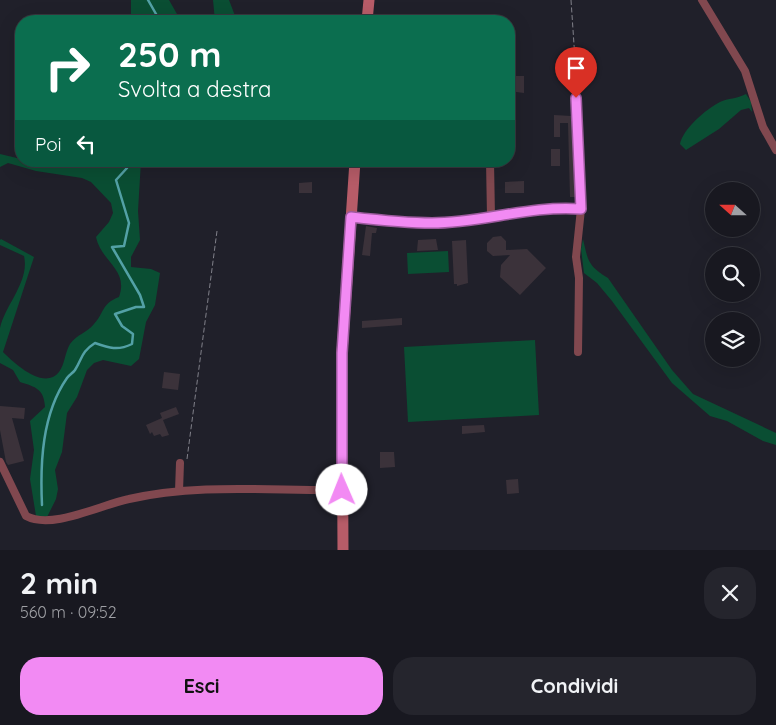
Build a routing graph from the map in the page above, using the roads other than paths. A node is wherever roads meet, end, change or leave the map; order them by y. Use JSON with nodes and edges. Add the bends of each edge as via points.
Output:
{"nodes":[{"id":1,"x":369,"y":0,"type":"edge"},
{"id":2,"x":702,"y":0,"type":"edge"},
{"id":3,"x":368,"y":15,"type":"edge"},
{"id":4,"x":576,"y":98,"type":"road end"},
{"id":5,"x":776,"y":150,"type":"edge"},
{"id":6,"x":355,"y":167,"type":"edge"},
{"id":7,"x":490,"y":167,"type":"edge"},
{"id":8,"x":581,"y":209,"type":"junction"},
{"id":9,"x":351,"y":217,"type":"junction"},
{"id":10,"x":491,"y":217,"type":"junction"},
{"id":11,"x":578,"y":352,"type":"dead end"},
{"id":12,"x":0,"y":462,"type":"edge"},
{"id":13,"x":184,"y":462,"type":"road end"},
{"id":14,"x":342,"y":490,"type":"junction"},
{"id":15,"x":179,"y":491,"type":"junction"},
{"id":16,"x":343,"y":550,"type":"edge"}],
"edges":[{"from":1,"to":3,"type":"street"},
{"from":2,"to":5,"type":"street","via":[[745,71],[763,127]]},
{"from":4,"to":8,"type":"street"},
{"from":6,"to":9,"type":"street"},
{"from":7,"to":10,"type":"street"},
{"from":8,"to":10,"type":"street","via":[[534,209]]},
{"from":8,"to":11,"type":"street","via":[[576,257],[579,278]]},
{"from":9,"to":10,"type":"street","via":[[432,223]]},
{"from":9,"to":14,"type":"street","via":[[342,353]]},
{"from":12,"to":15,"type":"street","via":[[26,516],[36,521],[58,520],[108,503]]},
{"from":13,"to":15,"type":"street"},
{"from":14,"to":15,"type":"street"},
{"from":14,"to":16,"type":"street"}]}
